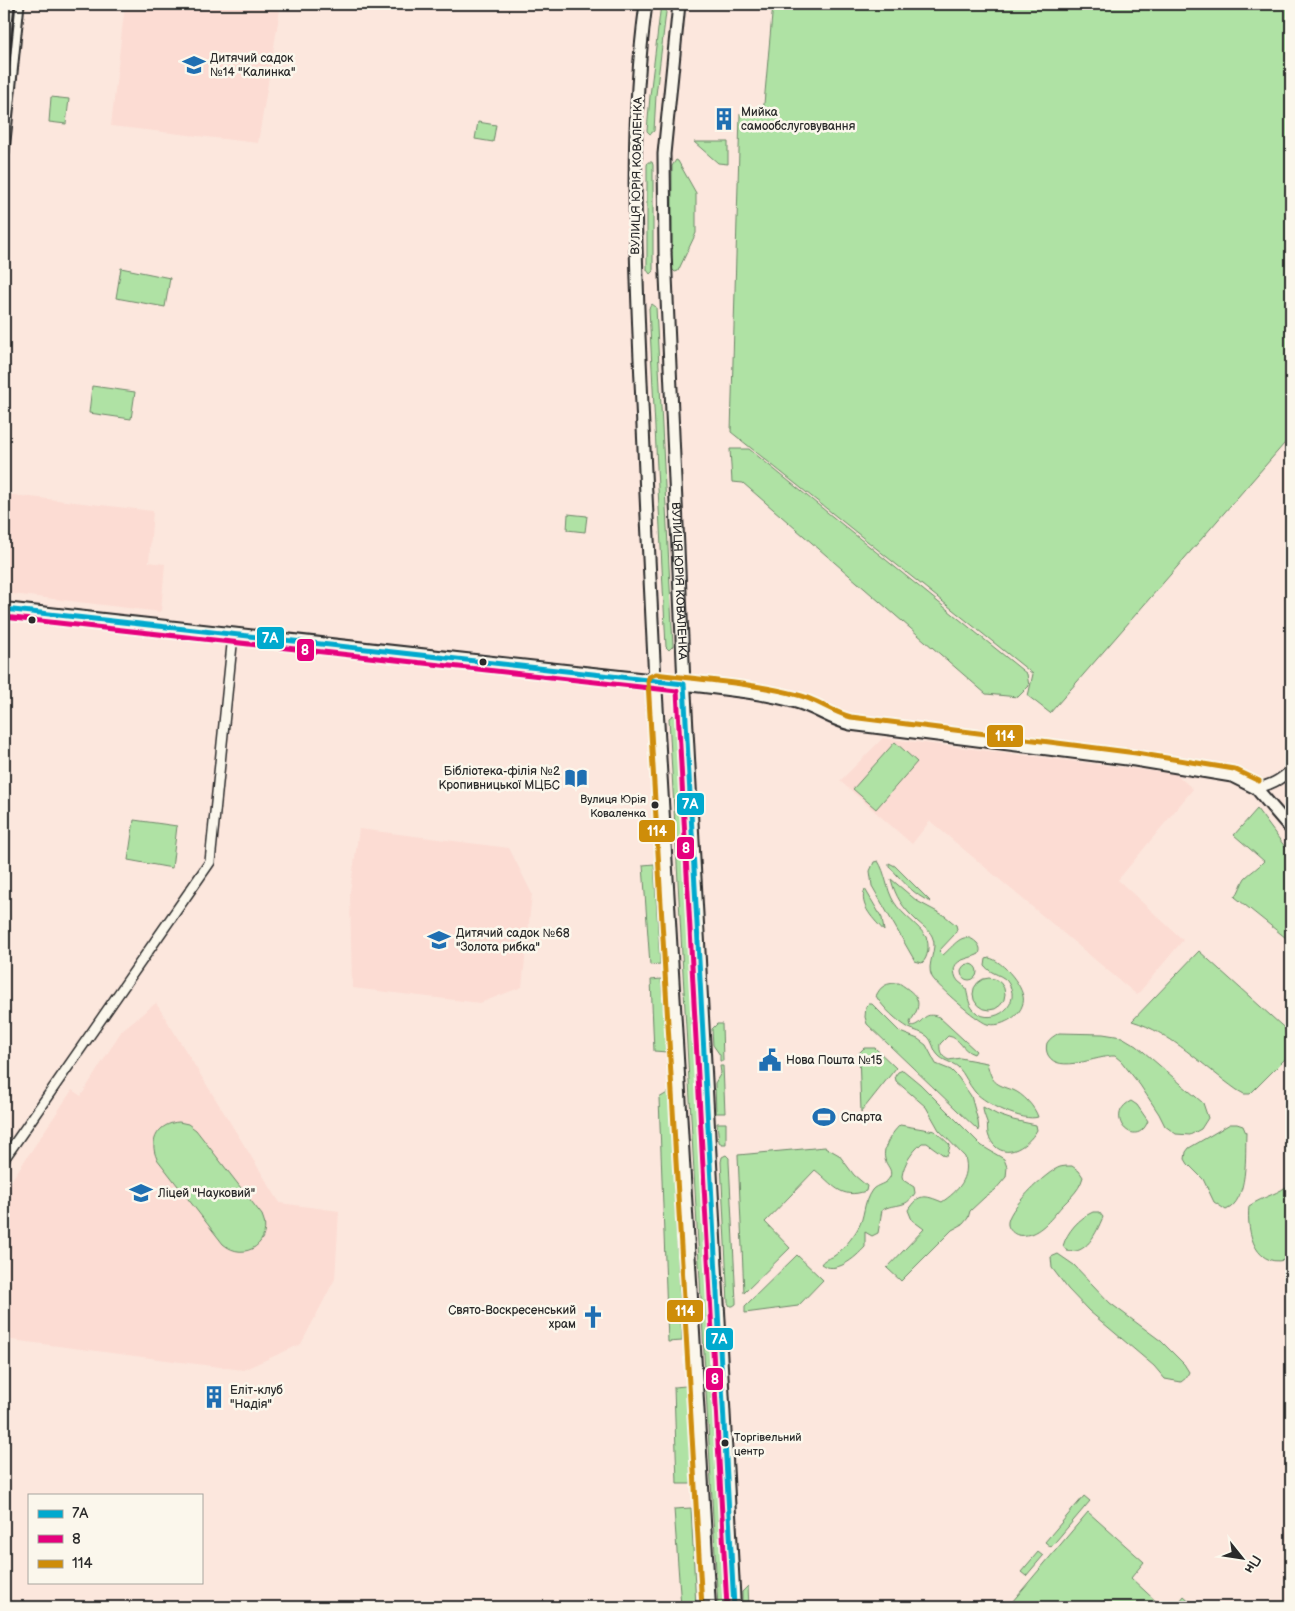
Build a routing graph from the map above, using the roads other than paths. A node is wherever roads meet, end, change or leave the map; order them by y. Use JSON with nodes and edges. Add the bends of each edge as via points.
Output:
{"nodes":[{"id":1,"x":10,"y":4,"type":"edge"},
{"id":2,"x":20,"y":4,"type":"edge"},
{"id":3,"x":646,"y":4,"type":"edge"},
{"id":4,"x":679,"y":4,"type":"edge"},
{"id":5,"x":4,"y":61,"type":"edge"},
{"id":6,"x":4,"y":161,"type":"edge"},
{"id":7,"x":4,"y":610,"type":"edge"},
{"id":8,"x":233,"y":635,"type":"junction"},
{"id":9,"x":655,"y":681,"type":"junction"},
{"id":10,"x":684,"y":684,"type":"junction"},
{"id":11,"x":1291,"y":770,"type":"edge"},
{"id":12,"x":1256,"y":788,"type":"junction"},
{"id":13,"x":1291,"y":829,"type":"edge"},
{"id":14,"x":4,"y":1159,"type":"edge"},
{"id":15,"x":708,"y":1607,"type":"edge"},
{"id":16,"x":734,"y":1607,"type":"edge"}],
"edges":[{"from":1,"to":5,"type":"street"},
{"from":2,"to":6,"type":"street"},
{"from":3,"to":9,"type":"street","name":"ВУЛИЦЯ ЮРІЯ КОВАЛЕНКА","via":[[635,152],[635,250]]},
{"from":4,"to":10,"type":"street","name":"ВУЛИЦЯ ЮРІЯ КОВАЛЕНКА","via":[[664,154],[664,203]]},
{"from":7,"to":8,"type":"main road"},
{"from":8,"to":9,"type":"main road"},
{"from":8,"to":14,"type":"street","via":[[210,862]]},
{"from":9,"to":10,"type":"main road"},
{"from":9,"to":15,"type":"main road","name":"ВУЛИЦЯ ЮРІЯ КОВАЛЕНКА"},
{"from":10,"to":12,"type":"street","via":[[797,702],[850,724],[1135,760],[1232,776]]},
{"from":10,"to":16,"type":"main road","name":"ВУЛИЦЯ ЮРІЯ КОВАЛЕНКА"},
{"from":11,"to":12,"type":"street","via":[[1278,781]]},
{"from":12,"to":13,"type":"street"}]}
